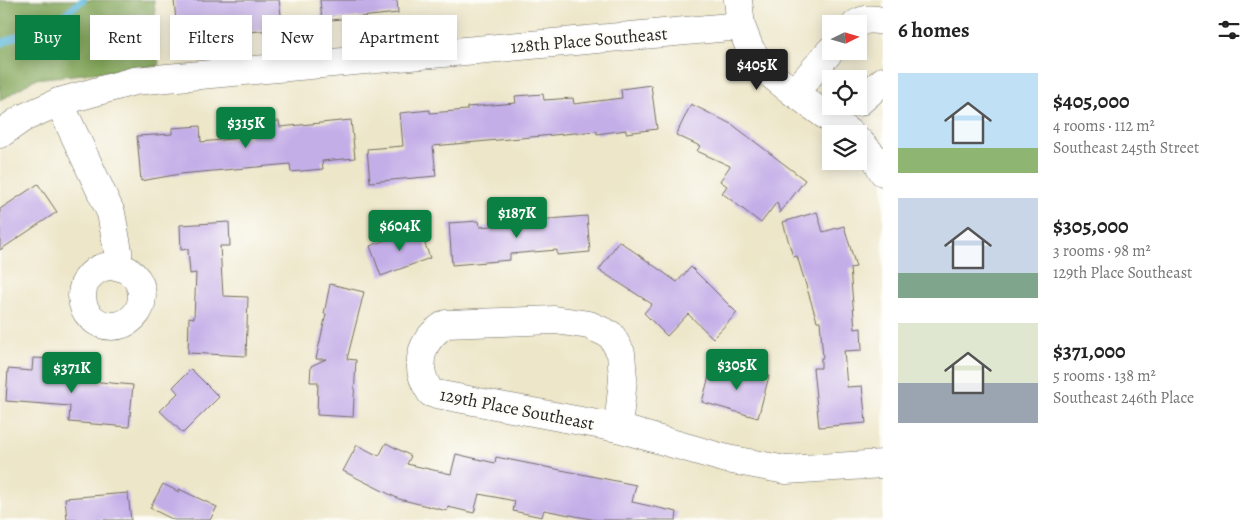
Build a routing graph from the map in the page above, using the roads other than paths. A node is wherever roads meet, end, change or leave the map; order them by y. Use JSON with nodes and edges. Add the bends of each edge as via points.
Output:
{"nodes":[{"id":1,"x":739,"y":13,"type":"edge"},
{"id":2,"x":868,"y":19,"type":"edge"},
{"id":3,"x":883,"y":21,"type":"edge"},
{"id":4,"x":822,"y":60,"type":"edge"},
{"id":5,"x":883,"y":81,"type":"edge"},
{"id":6,"x":794,"y":93,"type":"junction"},
{"id":7,"x":867,"y":95,"type":"edge"},
{"id":8,"x":59,"y":102,"type":"junction"},
{"id":9,"x":847,"y":120,"type":"edge"},
{"id":10,"x":0,"y":134,"type":"edge"},
{"id":11,"x":867,"y":149,"type":"edge"},
{"id":12,"x":883,"y":172,"type":"edge"},
{"id":13,"x":118,"y":266,"type":"dead end"},
{"id":14,"x":618,"y":428,"type":"junction"},
{"id":15,"x":883,"y":464,"type":"edge"}],
"edges":[{"from":1,"to":6,"type":"street","via":[[750,49],[764,69]]},
{"from":1,"to":8,"type":"street","name":"128th Place Southeast","via":[[134,81]]},
{"from":2,"to":3,"type":"street"},
{"from":4,"to":6,"type":"street"},
{"from":5,"to":7,"type":"street"},
{"from":6,"to":9,"type":"street"},
{"from":8,"to":10,"type":"street","name":"128th Place Southeast","via":[[23,118]]},
{"from":8,"to":13,"type":"street","via":[[111,213]]},
{"from":11,"to":12,"type":"street"},
{"from":14,"to":14,"type":"street","name":"129th Place Southeast","via":[[623,379],[621,353],[611,335],[589,325],[556,320],[446,324],[437,329],[422,350],[421,374],[431,393]]},
{"from":14,"to":15,"type":"street","name":"129th Place Southeast","via":[[727,460],[786,470]]}]}
